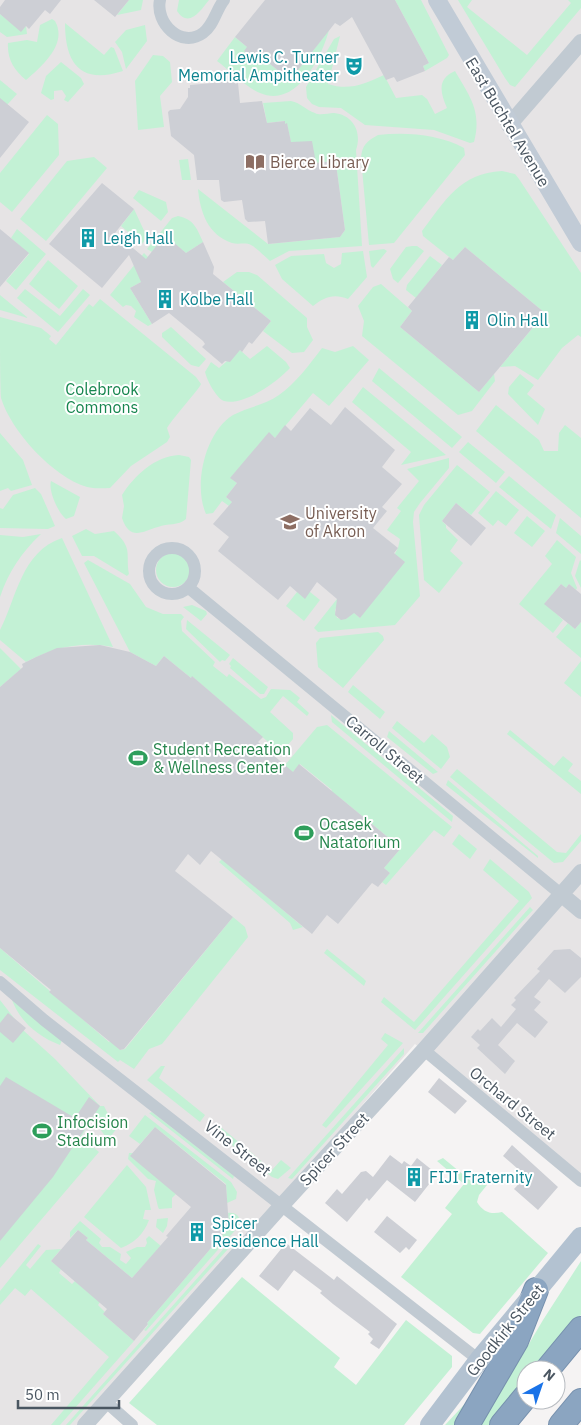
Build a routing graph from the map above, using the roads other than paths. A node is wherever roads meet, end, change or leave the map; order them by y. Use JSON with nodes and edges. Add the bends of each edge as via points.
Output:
{"nodes":[{"id":1,"x":160,"y":0,"type":"edge"},
{"id":2,"x":224,"y":0,"type":"edge"},
{"id":3,"x":437,"y":0,"type":"edge"},
{"id":4,"x":581,"y":42,"type":"edge"},
{"id":5,"x":509,"y":125,"type":"junction"},
{"id":6,"x":581,"y":243,"type":"edge"},
{"id":7,"x":189,"y":588,"type":"dead end"},
{"id":8,"x":581,"y":872,"type":"edge"},
{"id":9,"x":562,"y":895,"type":"junction"},
{"id":10,"x":581,"y":911,"type":"edge"},
{"id":11,"x":0,"y":982,"type":"edge"},
{"id":12,"x":424,"y":1050,"type":"junction"},
{"id":13,"x":581,"y":1181,"type":"edge"},
{"id":14,"x":283,"y":1204,"type":"junction"},
{"id":15,"x":581,"y":1237,"type":"edge"},
{"id":16,"x":536,"y":1290,"type":"junction"},
{"id":17,"x":581,"y":1329,"type":"edge"},
{"id":18,"x":479,"y":1360,"type":"junction"},
{"id":19,"x":555,"y":1360,"type":"edge"},
{"id":20,"x":581,"y":1401,"type":"edge"},
{"id":21,"x":105,"y":1402,"type":"junction"},
{"id":22,"x":516,"y":1408,"type":"edge"},
{"id":23,"x":85,"y":1425,"type":"edge"},
{"id":24,"x":132,"y":1425,"type":"edge"},
{"id":25,"x":430,"y":1425,"type":"edge"},
{"id":26,"x":467,"y":1425,"type":"edge"},
{"id":27,"x":502,"y":1425,"type":"edge"},
{"id":28,"x":561,"y":1425,"type":"edge"}],
"edges":[{"from":1,"to":2,"type":"street","via":[[161,21],[172,32],[186,37],[194,37],[206,30]]},
{"from":3,"to":5,"type":"main road","name":"East Buchtel Avenue"},
{"from":4,"to":5,"type":"street"},
{"from":5,"to":6,"type":"main road","name":"East Buchtel Avenue"},
{"from":7,"to":9,"type":"street","name":"Carroll Street"},
{"from":8,"to":9,"type":"street","name":"Spicer Street"},
{"from":9,"to":10,"type":"street","name":"Carroll Street"},
{"from":9,"to":12,"type":"street","name":"Spicer Street"},
{"from":11,"to":14,"type":"street","name":"Vine Street","via":[[44,1020]]},
{"from":12,"to":13,"type":"street","name":"Orchard Street"},
{"from":12,"to":14,"type":"street","name":"Spicer Street"},
{"from":14,"to":18,"type":"street","name":"Vine Street"},
{"from":14,"to":21,"type":"street","name":"Spicer Street"},
{"from":15,"to":16,"type":"main road","name":"Goodkirk Street"},
{"from":16,"to":18,"type":"main road","name":"Goodkirk Street"},
{"from":16,"to":26,"type":"highway","via":[[516,1341]]},
{"from":17,"to":19,"type":"highway"},
{"from":18,"to":25,"type":"main road","name":"Goodkirk Street"},
{"from":20,"to":28,"type":"highway"},
{"from":21,"to":23,"type":"street","name":"Spicer Street"},
{"from":21,"to":24,"type":"street"},
{"from":22,"to":27,"type":"highway"}]}
